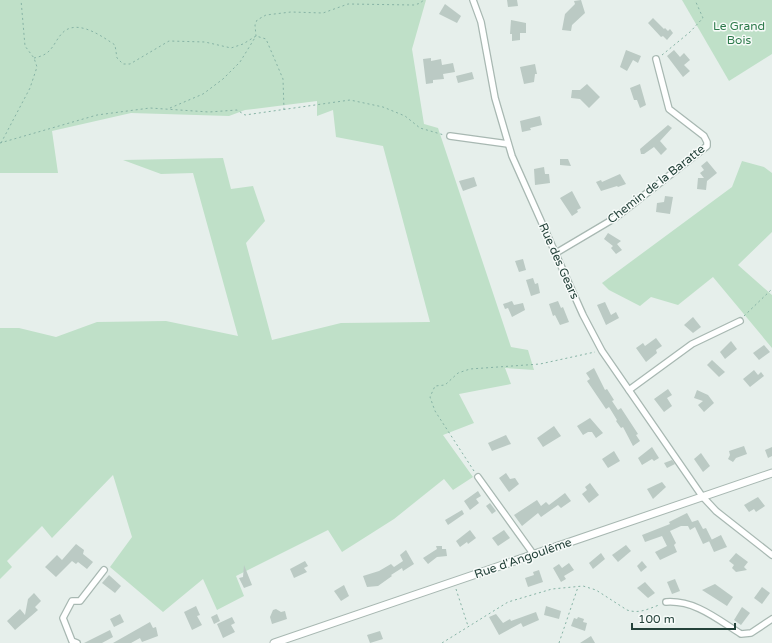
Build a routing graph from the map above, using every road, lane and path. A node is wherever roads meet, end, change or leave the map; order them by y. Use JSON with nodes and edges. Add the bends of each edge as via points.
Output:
{"nodes":[{"id":1,"x":21,"y":0,"type":"edge"},
{"id":2,"x":423,"y":0,"type":"edge"},
{"id":3,"x":473,"y":0,"type":"edge"},
{"id":4,"x":695,"y":0,"type":"edge"},
{"id":5,"x":256,"y":36,"type":"junction"},
{"id":6,"x":34,"y":58,"type":"junction"},
{"id":7,"x":656,"y":59,"type":"joint"},
{"id":8,"x":168,"y":109,"type":"junction"},
{"id":9,"x":284,"y":110,"type":"junction"},
{"id":10,"x":450,"y":136,"type":"joint"},
{"id":11,"x":0,"y":143,"type":"edge"},
{"id":12,"x":508,"y":144,"type":"junction"},
{"id":13,"x":556,"y":253,"type":"junction"},
{"id":14,"x":772,"y":289,"type":"edge"},
{"id":15,"x":740,"y":321,"type":"joint"},
{"id":16,"x":602,"y":350,"type":"junction"},
{"id":17,"x":629,"y":390,"type":"junction"},
{"id":18,"x":772,"y":473,"type":"edge"},
{"id":19,"x":478,"y":477,"type":"joint"},
{"id":20,"x":702,"y":496,"type":"junction"},
{"id":21,"x":534,"y":555,"type":"junction"},
{"id":22,"x":772,"y":555,"type":"edge"},
{"id":23,"x":104,"y":570,"type":"dead end"},
{"id":24,"x":454,"y":581,"type":"junction"},
{"id":25,"x":578,"y":586,"type":"junction"},
{"id":26,"x":666,"y":602,"type":"joint"},
{"id":27,"x":772,"y":619,"type":"edge"},
{"id":28,"x":468,"y":626,"type":"junction"},
{"id":29,"x":77,"y":643,"type":"edge"},
{"id":30,"x":274,"y":643,"type":"edge"},
{"id":31,"x":442,"y":643,"type":"edge"},
{"id":32,"x":559,"y":643,"type":"edge"}],
"edges":[{"from":1,"to":6,"type":"path","via":[[25,46]]},
{"from":2,"to":5,"type":"path","via":[[414,5],[348,4],[323,13],[266,14],[257,20]]},
{"from":3,"to":12,"type":"street","name":"Rue des Gears","via":[[481,22],[495,98]]},
{"from":4,"to":7,"type":"path","via":[[703,18],[690,32]]},
{"from":5,"to":6,"type":"path","via":[[231,48],[205,42],[169,41],[130,64],[124,64],[117,58],[115,45],[94,31],[73,28],[60,36],[47,54]]},
{"from":5,"to":8,"type":"path","via":[[240,62],[223,79],[203,94]]},
{"from":5,"to":9,"type":"path","via":[[266,39],[283,79]]},
{"from":6,"to":11,"type":"path","via":[[37,67],[30,88]]},
{"from":7,"to":13,"type":"street","name":"Chemin de la Baratte","via":[[669,110],[704,136],[707,146],[615,218]]},
{"from":8,"to":9,"type":"path","via":[[221,113],[237,110],[245,115]]},
{"from":8,"to":11,"type":"path","via":[[150,108],[97,115]]},
{"from":9,"to":10,"type":"path","via":[[350,100],[383,107],[405,116],[420,128]]},
{"from":10,"to":12,"type":"street"},
{"from":12,"to":13,"type":"street","name":"Rue des Gears"},
{"from":13,"to":16,"type":"street","name":"Rue des Gears","via":[[583,315]]},
{"from":14,"to":15,"type":"path"},
{"from":15,"to":17,"type":"street","via":[[692,344]]},
{"from":16,"to":17,"type":"street","name":"Rue des Gears"},
{"from":16,"to":19,"type":"path","via":[[540,364],[470,369],[458,373],[445,385],[435,386],[430,397],[435,411]]},
{"from":17,"to":20,"type":"street","name":"Rue des Gears"},
{"from":18,"to":20,"type":"street","name":"Rue d'Angoulême"},
{"from":19,"to":21,"type":"street"},
{"from":20,"to":21,"type":"street","name":"Rue d'Angoulême"},
{"from":20,"to":22,"type":"street","name":"Rue des Gears","via":[[716,511]]},
{"from":21,"to":24,"type":"street","name":"Rue d'Angoulême"},
{"from":23,"to":29,"type":"street","via":[[80,601],[72,601],[63,618],[72,641]]},
{"from":24,"to":28,"type":"path"},
{"from":24,"to":30,"type":"street","name":"Rue d'Angoulême"},
{"from":25,"to":26,"type":"path","via":[[596,590],[633,612]]},
{"from":25,"to":28,"type":"path","via":[[552,589],[508,602]]},
{"from":25,"to":32,"type":"path"},
{"from":26,"to":27,"type":"street","via":[[690,603],[741,634],[751,633]]},
{"from":28,"to":31,"type":"path"}]}
